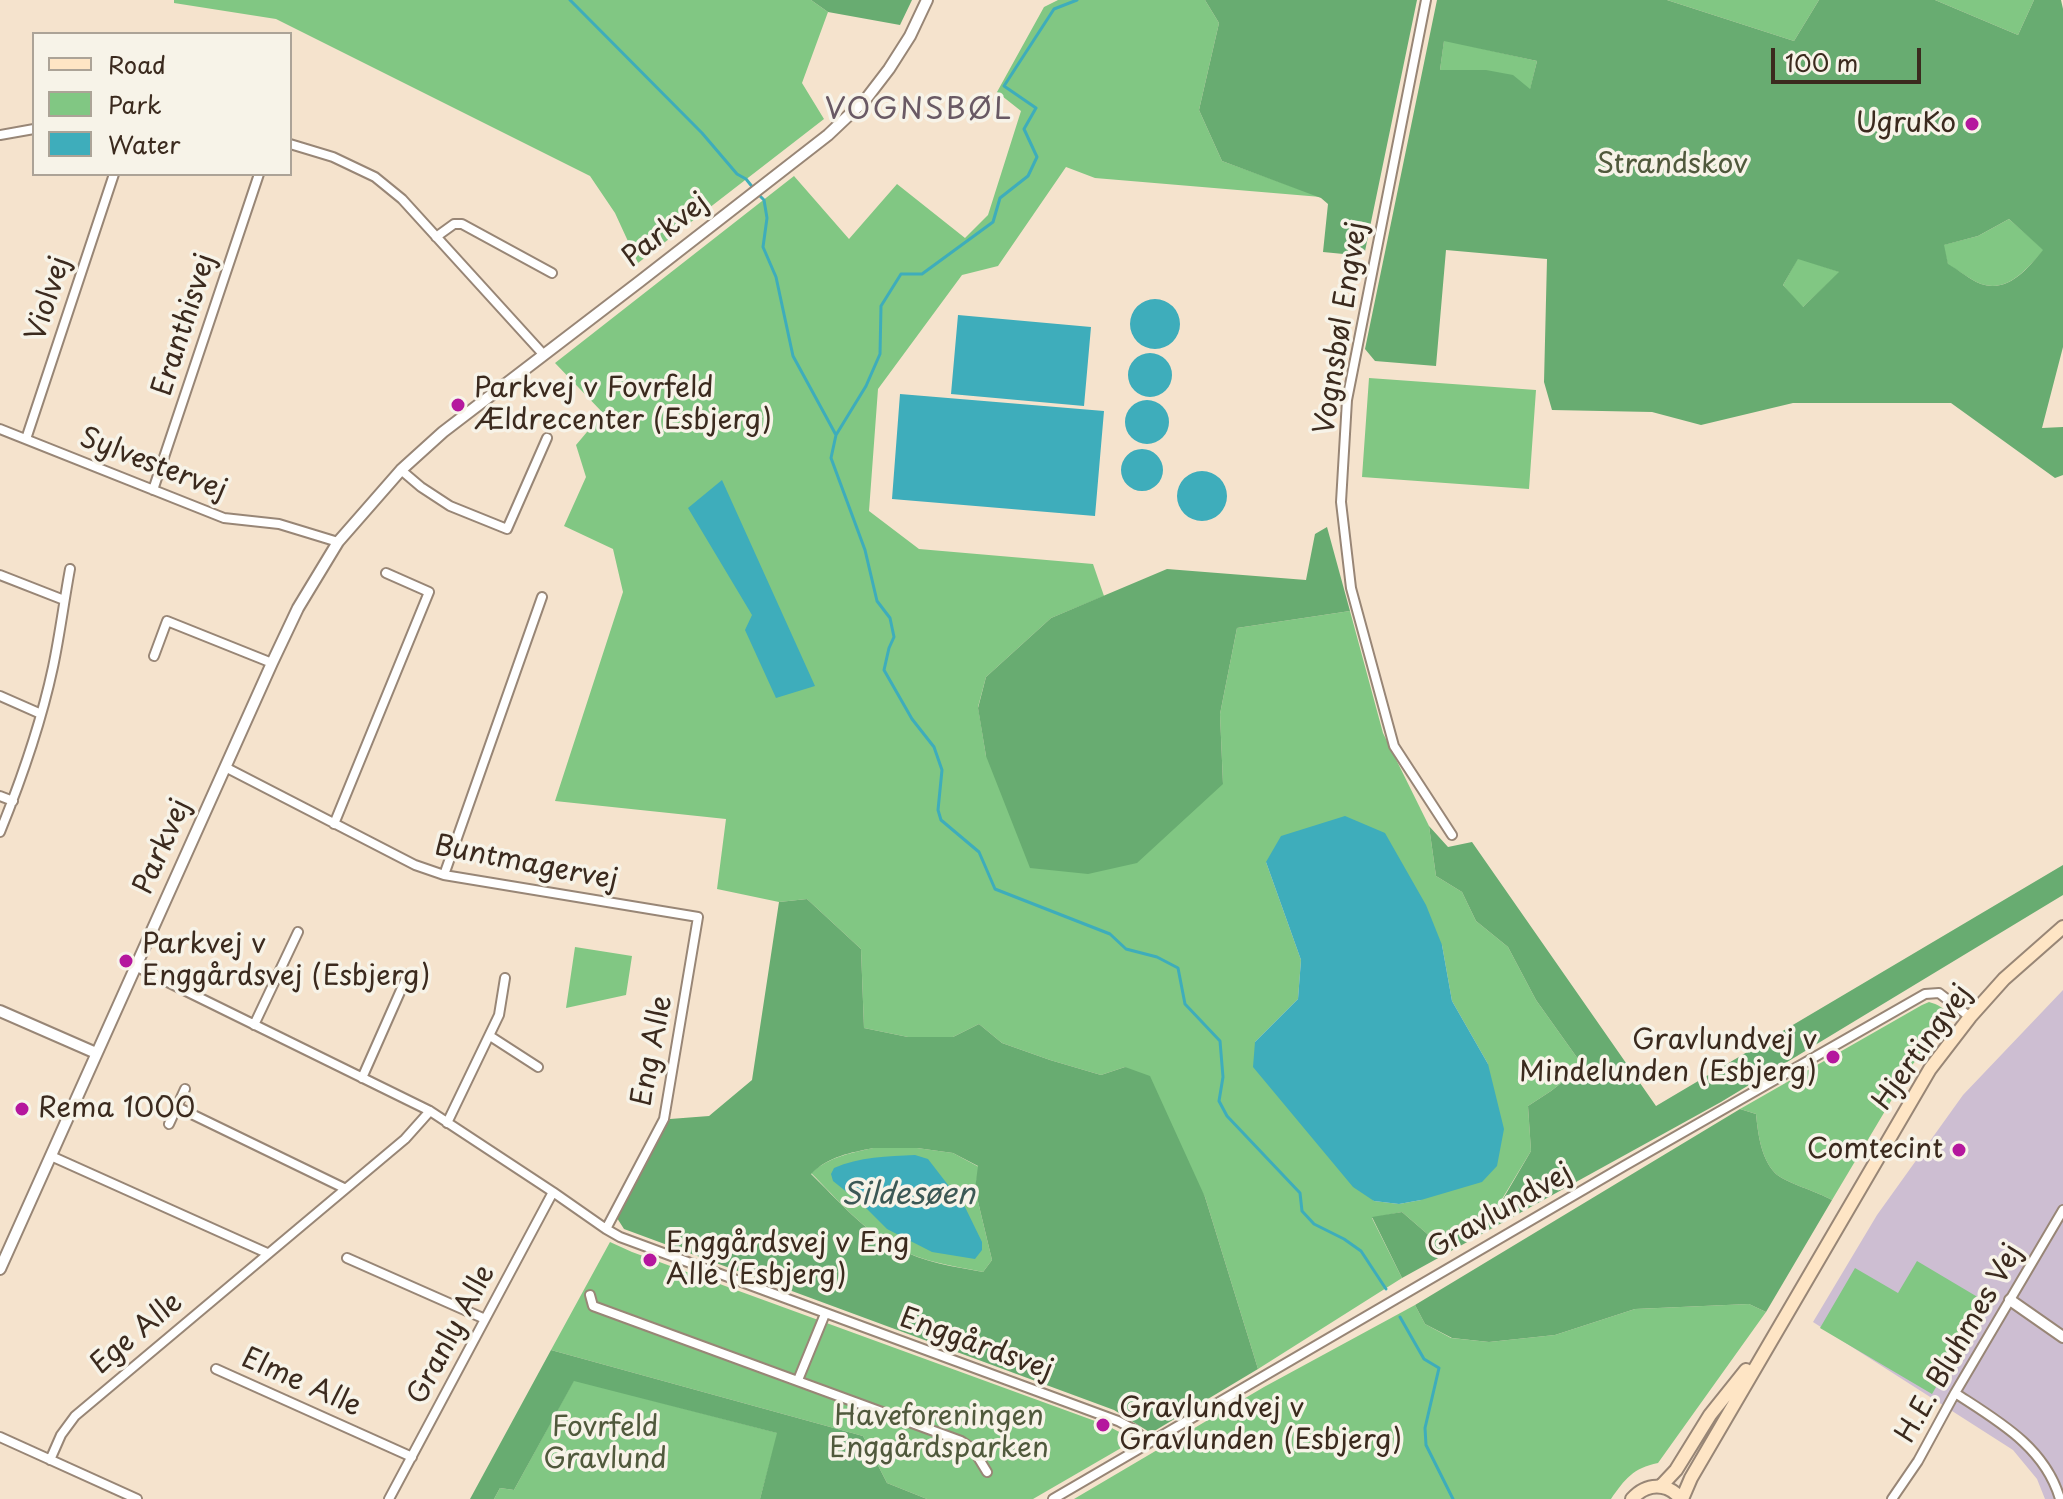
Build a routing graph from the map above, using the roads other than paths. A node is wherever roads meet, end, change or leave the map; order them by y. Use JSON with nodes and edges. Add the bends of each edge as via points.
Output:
{"nodes":[{"id":1,"x":927,"y":0,"type":"edge"},
{"id":2,"x":1426,"y":0,"type":"edge"},
{"id":3,"x":32,"y":129,"type":"edge"},
{"id":4,"x":0,"y":135,"type":"edge"},
{"id":5,"x":292,"y":145,"type":"edge"},
{"id":6,"x":113,"y":176,"type":"edge"},
{"id":7,"x":258,"y":176,"type":"edge"},
{"id":8,"x":436,"y":237,"type":"junction"},
{"id":9,"x":552,"y":273,"type":"dead end"},
{"id":10,"x":543,"y":354,"type":"junction"},
{"id":11,"x":0,"y":429,"type":"edge"},
{"id":12,"x":547,"y":438,"type":"dead end"},
{"id":13,"x":26,"y":439,"type":"junction"},
{"id":14,"x":401,"y":470,"type":"junction"},
{"id":15,"x":153,"y":490,"type":"junction"},
{"id":16,"x":338,"y":542,"type":"junction"},
{"id":17,"x":70,"y":569,"type":"dead end"},
{"id":18,"x":386,"y":573,"type":"dead end"},
{"id":19,"x":0,"y":575,"type":"edge"},
{"id":20,"x":542,"y":597,"type":"dead end"},
{"id":21,"x":64,"y":600,"type":"junction"},
{"id":22,"x":154,"y":656,"type":"dead end"},
{"id":23,"x":272,"y":663,"type":"junction"},
{"id":24,"x":0,"y":696,"type":"edge"},
{"id":25,"x":41,"y":714,"type":"junction"},
{"id":26,"x":225,"y":767,"type":"junction"},
{"id":27,"x":0,"y":796,"type":"edge"},
{"id":28,"x":13,"y":801,"type":"junction"},
{"id":29,"x":334,"y":824,"type":"junction"},
{"id":30,"x":0,"y":832,"type":"edge"},
{"id":31,"x":1452,"y":835,"type":"dead end"},
{"id":32,"x":444,"y":875,"type":"junction"},
{"id":33,"x":698,"y":917,"type":"joint"},
{"id":34,"x":2063,"y":927,"type":"edge"},
{"id":35,"x":298,"y":932,"type":"dead end"},
{"id":36,"x":137,"y":967,"type":"junction"},
{"id":37,"x":408,"y":974,"type":"dead end"},
{"id":38,"x":505,"y":978,"type":"dead end"},
{"id":39,"x":0,"y":1011,"type":"edge"},
{"id":40,"x":1970,"y":1017,"type":"junction"},
{"id":41,"x":254,"y":1025,"type":"junction"},
{"id":42,"x":490,"y":1036,"type":"junction"},
{"id":43,"x":96,"y":1053,"type":"junction"},
{"id":44,"x":538,"y":1067,"type":"dead end"},
{"id":45,"x":362,"y":1078,"type":"junction"},
{"id":46,"x":185,"y":1089,"type":"dead end"},
{"id":47,"x":177,"y":1107,"type":"junction"},
{"id":48,"x":430,"y":1111,"type":"junction"},
{"id":49,"x":447,"y":1123,"type":"junction"},
{"id":50,"x":169,"y":1124,"type":"dead end"},
{"id":51,"x":51,"y":1156,"type":"junction"},
{"id":52,"x":344,"y":1188,"type":"junction"},
{"id":53,"x":553,"y":1192,"type":"junction"},
{"id":54,"x":2063,"y":1210,"type":"edge"},
{"id":55,"x":606,"y":1229,"type":"junction"},
{"id":56,"x":4,"y":1250,"type":"edge"},
{"id":57,"x":267,"y":1253,"type":"junction"},
{"id":58,"x":347,"y":1258,"type":"dead end"},
{"id":59,"x":0,"y":1269,"type":"edge"},
{"id":60,"x":590,"y":1295,"type":"dead end"},
{"id":61,"x":2010,"y":1300,"type":"junction"},
{"id":62,"x":825,"y":1314,"type":"junction"},
{"id":63,"x":485,"y":1319,"type":"junction"},
{"id":64,"x":2063,"y":1337,"type":"edge"},
{"id":65,"x":1771,"y":1339,"type":"junction"},
{"id":66,"x":216,"y":1369,"type":"dead end"},
{"id":67,"x":798,"y":1380,"type":"junction"},
{"id":68,"x":1955,"y":1393,"type":"junction"},
{"id":69,"x":0,"y":1437,"type":"edge"},
{"id":70,"x":1147,"y":1443,"type":"junction"},
{"id":71,"x":412,"y":1457,"type":"junction"},
{"id":72,"x":50,"y":1460,"type":"junction"},
{"id":73,"x":987,"y":1472,"type":"dead end"},
{"id":74,"x":1661,"y":1486,"type":"junction"},
{"id":75,"x":137,"y":1499,"type":"edge"},
{"id":76,"x":389,"y":1499,"type":"edge"},
{"id":77,"x":1053,"y":1499,"type":"edge"},
{"id":78,"x":1632,"y":1499,"type":"edge"},
{"id":79,"x":1682,"y":1499,"type":"edge"},
{"id":80,"x":1892,"y":1499,"type":"edge"},
{"id":81,"x":2060,"y":1499,"type":"edge"}],
"edges":[{"from":1,"to":10,"type":"street","name":"Parkvej","via":[[889,69],[828,135]]},
{"from":2,"to":31,"type":"street","name":"Vognsbøl Engvej","via":[[1347,400],[1341,502],[1351,588],[1394,746]]},
{"from":3,"to":4,"type":"street"},
{"from":5,"to":8,"type":"street","via":[[375,177]]},
{"from":6,"to":13,"type":"street","name":"Violvej"},
{"from":7,"to":15,"type":"street","name":"Eranthisvej"},
{"from":8,"to":9,"type":"street","via":[[462,224]]},
{"from":8,"to":10,"type":"street"},
{"from":10,"to":14,"type":"street","name":"Parkvej"},
{"from":11,"to":13,"type":"street","name":"Sylvestervej"},
{"from":12,"to":14,"type":"street","via":[[507,529],[450,506]]},
{"from":13,"to":15,"type":"street","name":"Sylvestervej"},
{"from":14,"to":16,"type":"street","name":"Parkvej"},
{"from":15,"to":16,"type":"street","name":"Sylvestervej","via":[[224,518],[279,524]]},
{"from":16,"to":23,"type":"street","name":"Parkvej"},
{"from":17,"to":21,"type":"street"},
{"from":18,"to":29,"type":"street","via":[[429,592]]},
{"from":19,"to":21,"type":"street"},
{"from":20,"to":32,"type":"street"},
{"from":21,"to":25,"type":"street"},
{"from":22,"to":23,"type":"street","via":[[167,621]]},
{"from":23,"to":26,"type":"street","name":"Parkvej"},
{"from":24,"to":25,"type":"street"},
{"from":25,"to":28,"type":"street"},
{"from":26,"to":29,"type":"street","name":"Buntmagervej"},
{"from":26,"to":36,"type":"street","name":"Parkvej"},
{"from":27,"to":28,"type":"street"},
{"from":28,"to":30,"type":"street"},
{"from":29,"to":32,"type":"street","name":"Buntmagervej"},
{"from":32,"to":33,"type":"street","name":"Buntmagervej"},
{"from":33,"to":55,"type":"street","name":"Eng Alle","via":[[664,1119]]},
{"from":34,"to":40,"type":"main road","name":"Hjertingvej"},
{"from":35,"to":41,"type":"street"},
{"from":36,"to":41,"type":"street","name":"Enggårdsvej"},
{"from":36,"to":43,"type":"street","name":"Parkvej"},
{"from":37,"to":45,"type":"street"},
{"from":38,"to":42,"type":"street"},
{"from":39,"to":43,"type":"street"},
{"from":40,"to":65,"type":"main road","name":"Hjertingvej","via":[[1914,1094]]},
{"from":40,"to":70,"type":"street","name":"Gravlundvej","via":[[1939,993],[1925,994]]},
{"from":41,"to":45,"type":"street","name":"Enggårdsvej"},
{"from":42,"to":44,"type":"street"},
{"from":42,"to":49,"type":"street"},
{"from":43,"to":51,"type":"street","name":"Parkvej"},
{"from":45,"to":48,"type":"street","name":"Enggårdsvej"},
{"from":46,"to":47,"type":"street"},
{"from":47,"to":50,"type":"street"},
{"from":47,"to":52,"type":"street"},
{"from":48,"to":49,"type":"street","name":"Enggårdsvej"},
{"from":48,"to":52,"type":"street","name":"Ege Alle","via":[[405,1139]]},
{"from":49,"to":53,"type":"street","name":"Enggårdsvej"},
{"from":51,"to":56,"type":"street","name":"Parkvej"},
{"from":51,"to":57,"type":"street"},
{"from":52,"to":57,"type":"street","name":"Ege Alle"},
{"from":53,"to":55,"type":"street","name":"Enggårdsvej"},
{"from":53,"to":63,"type":"street","name":"Granly Alle"},
{"from":54,"to":61,"type":"street","name":"H.E. Bluhmes Vej"},
{"from":55,"to":62,"type":"street","name":"Enggårdsvej"},
{"from":56,"to":59,"type":"street","name":"Parkvej"},
{"from":57,"to":72,"type":"street","name":"Ege Alle","via":[[75,1416]]},
{"from":58,"to":63,"type":"street"},
{"from":60,"to":67,"type":"street","via":[[593,1306]]},
{"from":61,"to":64,"type":"street"},
{"from":61,"to":68,"type":"street","name":"H.E. Bluhmes Vej"},
{"from":62,"to":67,"type":"street"},
{"from":62,"to":70,"type":"street","name":"Enggårdsvej","via":[[1118,1421]]},
{"from":63,"to":71,"type":"street","name":"Granly Alle"},
{"from":65,"to":74,"type":"main road","name":"Hjertingvej"},
{"from":65,"to":79,"type":"main road","name":"Hjertingvej"},
{"from":66,"to":71,"type":"street","name":"Elme Alle"},
{"from":67,"to":73,"type":"street","via":[[961,1441],[973,1449]]},
{"from":68,"to":80,"type":"street","name":"H.E. Bluhmes Vej"},
{"from":68,"to":81,"type":"street","via":[[2028,1445]]},
{"from":69,"to":72,"type":"street"},
{"from":70,"to":77,"type":"street","name":"Gravlundvej"},
{"from":71,"to":76,"type":"street","name":"Granly Alle"},
{"from":72,"to":75,"type":"street"},
{"from":74,"to":78,"type":"main road","via":[[1642,1489]]},
{"from":74,"to":79,"type":"main road"}]}
